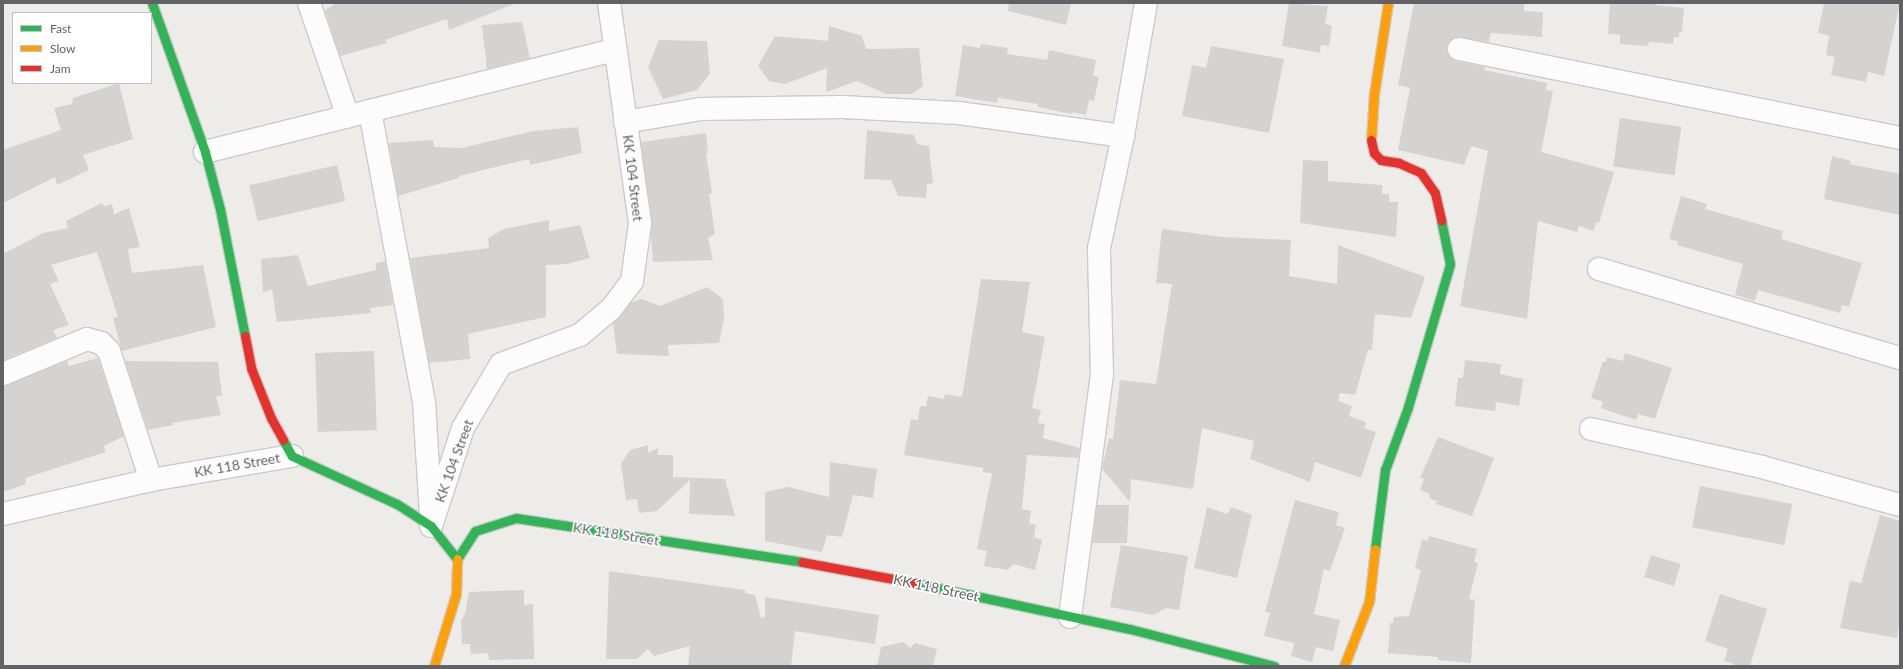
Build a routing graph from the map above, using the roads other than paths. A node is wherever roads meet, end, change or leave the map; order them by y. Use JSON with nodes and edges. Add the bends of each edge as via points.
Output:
{"nodes":[{"id":1,"x":152,"y":3,"type":"edge"},
{"id":2,"x":308,"y":3,"type":"edge"},
{"id":3,"x":609,"y":3,"type":"edge"},
{"id":4,"x":1146,"y":3,"type":"edge"},
{"id":5,"x":1388,"y":3,"type":"edge"},
{"id":6,"x":1459,"y":49,"type":"dead end"},
{"id":7,"x":615,"y":50,"type":"junction"},
{"id":8,"x":370,"y":111,"type":"junction"},
{"id":9,"x":348,"y":117,"type":"junction"},
{"id":10,"x":625,"y":122,"type":"junction"},
{"id":11,"x":1123,"y":136,"type":"junction"},
{"id":12,"x":1900,"y":138,"type":"edge"},
{"id":13,"x":204,"y":152,"type":"junction"},
{"id":14,"x":1599,"y":269,"type":"dead end"},
{"id":15,"x":1900,"y":358,"type":"edge"},
{"id":16,"x":3,"y":374,"type":"edge"},
{"id":17,"x":1591,"y":429,"type":"dead end"},
{"id":18,"x":292,"y":456,"type":"junction"},
{"id":19,"x":151,"y":480,"type":"junction"},
{"id":20,"x":1900,"y":505,"type":"edge"},
{"id":21,"x":3,"y":514,"type":"edge"},
{"id":22,"x":431,"y":526,"type":"junction"},
{"id":23,"x":457,"y":559,"type":"junction"},
{"id":24,"x":1070,"y":616,"type":"junction"},
{"id":25,"x":434,"y":666,"type":"edge"},
{"id":26,"x":1274,"y":666,"type":"edge"},
{"id":27,"x":1344,"y":666,"type":"edge"}],
"edges":[{"from":1,"to":13,"type":"street"},
{"from":2,"to":9,"type":"street"},
{"from":3,"to":7,"type":"street","name":"KK 104 Street"},
{"from":4,"to":11,"type":"street"},
{"from":5,"to":27,"type":"street","via":[[1374,94],[1371,138],[1374,153],[1381,160],[1399,163],[1421,174],[1435,193],[1450,264],[1408,407],[1385,470],[1369,602]]},
{"from":6,"to":12,"type":"street"},
{"from":7,"to":8,"type":"street"},
{"from":7,"to":10,"type":"street","name":"KK 104 Street"},
{"from":8,"to":9,"type":"street"},
{"from":8,"to":22,"type":"street","via":[[424,402]]},
{"from":9,"to":13,"type":"street"},
{"from":10,"to":11,"type":"street","via":[[700,109],[842,107],[959,113]]},
{"from":10,"to":22,"type":"street","name":"KK 104 Street","via":[[640,223],[632,281],[611,309],[580,334],[501,364],[463,428]]},
{"from":11,"to":24,"type":"street","via":[[1099,248],[1102,375]]},
{"from":13,"to":18,"type":"street","via":[[220,209],[251,368],[271,418]]},
{"from":14,"to":15,"type":"street"},
{"from":16,"to":19,"type":"street","via":[[87,339],[101,343],[109,351]]},
{"from":17,"to":20,"type":"street","via":[[1762,466]]},
{"from":18,"to":19,"type":"street","name":"KK 118 Street"},
{"from":18,"to":22,"type":"street","name":"KK 118 Street","via":[[397,504]]},
{"from":19,"to":21,"type":"street","name":"KK 118 Street"},
{"from":22,"to":23,"type":"street","name":"KK 118 Street"},
{"from":23,"to":24,"type":"street","name":"KK 118 Street","via":[[475,531],[516,518],[849,569]]},
{"from":23,"to":25,"type":"street","via":[[456,594]]},
{"from":24,"to":26,"type":"street","name":"KK 118 Street"}]}
